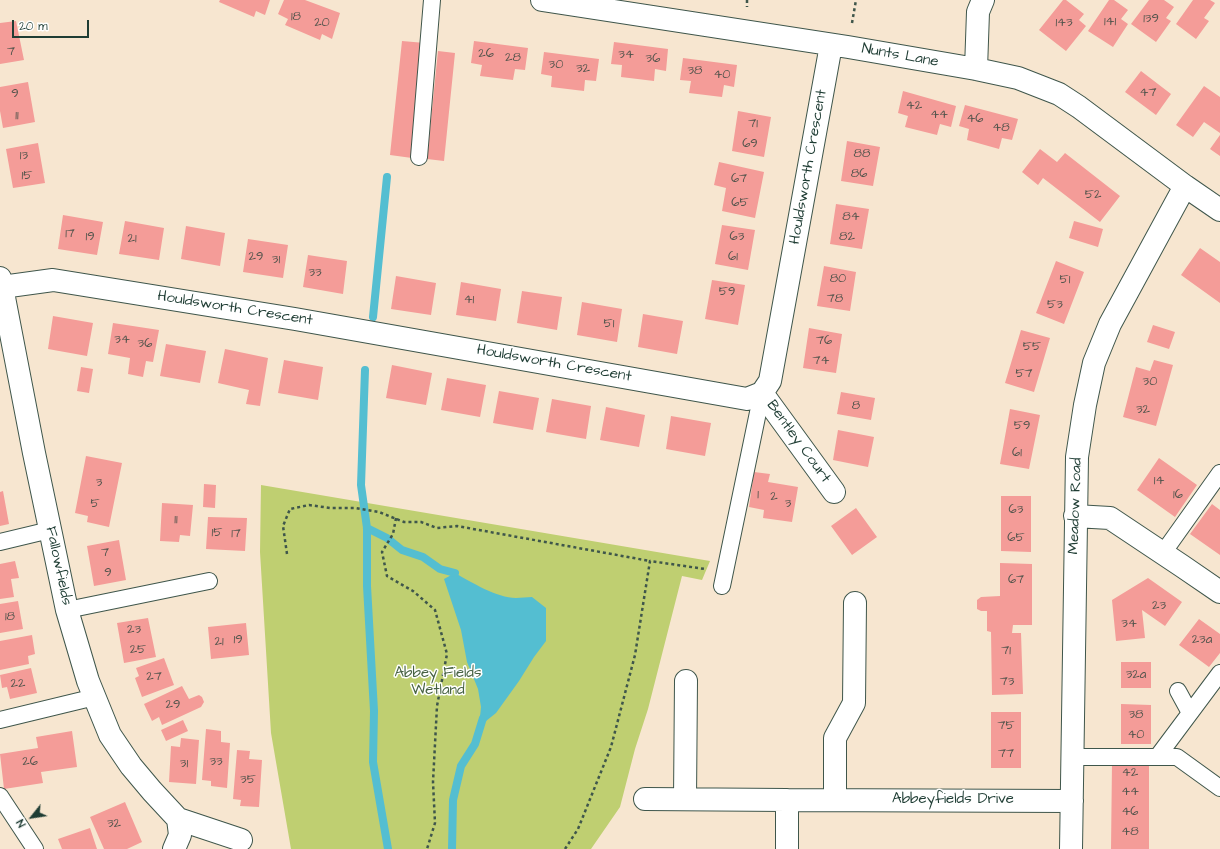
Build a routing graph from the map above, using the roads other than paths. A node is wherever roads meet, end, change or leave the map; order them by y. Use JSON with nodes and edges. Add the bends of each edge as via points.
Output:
{"nodes":[{"id":1,"x":432,"y":0,"type":"edge"},
{"id":2,"x":542,"y":0,"type":"edge"},
{"id":3,"x":983,"y":0,"type":"edge"},
{"id":4,"x":831,"y":45,"type":"junction"},
{"id":5,"x":976,"y":69,"type":"junction"},
{"id":6,"x":419,"y":157,"type":"dead end"},
{"id":7,"x":1185,"y":186,"type":"junction"},
{"id":8,"x":1220,"y":210,"type":"edge"},
{"id":9,"x":1,"y":282,"type":"edge"},
{"id":10,"x":762,"y":393,"type":"junction"},
{"id":11,"x":1220,"y":473,"type":"edge"},
{"id":12,"x":834,"y":492,"type":"dead end"},
{"id":13,"x":1075,"y":516,"type":"junction"},
{"id":14,"x":50,"y":530,"type":"junction"},
{"id":15,"x":0,"y":542,"type":"edge"},
{"id":16,"x":1163,"y":553,"type":"junction"},
{"id":17,"x":723,"y":579,"type":"road end"},
{"id":18,"x":210,"y":581,"type":"dead end"},
{"id":19,"x":1220,"y":592,"type":"edge"},
{"id":20,"x":855,"y":603,"type":"dead end"},
{"id":21,"x":67,"y":610,"type":"junction"},
{"id":22,"x":1220,"y":674,"type":"edge"},
{"id":23,"x":686,"y":681,"type":"dead end"},
{"id":24,"x":1178,"y":691,"type":"dead end"},
{"id":25,"x":95,"y":697,"type":"junction"},
{"id":26,"x":1190,"y":713,"type":"junction"},
{"id":27,"x":0,"y":720,"type":"edge"},
{"id":28,"x":1158,"y":756,"type":"junction"},
{"id":29,"x":1072,"y":757,"type":"junction"},
{"id":30,"x":1220,"y":788,"type":"edge"},
{"id":31,"x":0,"y":796,"type":"edge"},
{"id":32,"x":645,"y":799,"type":"dead end"},
{"id":33,"x":685,"y":799,"type":"junction"},
{"id":34,"x":787,"y":800,"type":"junction"},
{"id":35,"x":835,"y":800,"type":"junction"},
{"id":36,"x":1072,"y":800,"type":"junction"},
{"id":37,"x":178,"y":819,"type":"junction"},
{"id":38,"x":241,"y":840,"type":"dead end"},
{"id":39,"x":35,"y":849,"type":"edge"},
{"id":40,"x":174,"y":849,"type":"edge"},
{"id":41,"x":787,"y":849,"type":"edge"},
{"id":42,"x":1071,"y":849,"type":"edge"}],
"edges":[{"from":1,"to":6,"type":"lane"},
{"from":2,"to":4,"type":"street","name":"Nunts Lane"},
{"from":3,"to":5,"type":"street","via":[[978,12]]},
{"from":4,"to":5,"type":"street","name":"Nunts Lane"},
{"from":4,"to":10,"type":"street","name":"Houldsworth Crescent","via":[[770,381]]},
{"from":5,"to":7,"type":"street","name":"Nunts Lane","via":[[1018,78],[1059,94],[1079,106]]},
{"from":7,"to":8,"type":"street","name":"Nunts Lane"},
{"from":7,"to":13,"type":"street","name":"Meadow Road","via":[[1110,324],[1094,363],[1077,457]]},
{"from":9,"to":10,"type":"street","name":"Houldsworth Crescent","via":[[53,280],[295,319],[747,398]]},
{"from":9,"to":14,"type":"street","name":"Fallowfields"},
{"from":10,"to":12,"type":"street","name":"Bentley Court"},
{"from":10,"to":17,"type":"lane"},
{"from":11,"to":16,"type":"lane"},
{"from":13,"to":16,"type":"street","via":[[1110,518]]},
{"from":13,"to":29,"type":"street","name":"Meadow Road"},
{"from":14,"to":15,"type":"lane"},
{"from":14,"to":21,"type":"street","name":"Fallowfields"},
{"from":16,"to":19,"type":"street"},
{"from":18,"to":21,"type":"lane"},
{"from":20,"to":35,"type":"street","via":[[854,703],[835,738]]},
{"from":21,"to":25,"type":"street","name":"Fallowfields"},
{"from":22,"to":26,"type":"lane"},
{"from":23,"to":33,"type":"street"},
{"from":24,"to":26,"type":"lane"},
{"from":25,"to":27,"type":"lane"},
{"from":25,"to":37,"type":"street","name":"Fallowfields","via":[[110,734],[130,766]]},
{"from":26,"to":28,"type":"lane"},
{"from":28,"to":29,"type":"lane"},
{"from":28,"to":30,"type":"lane","via":[[1177,757]]},
{"from":29,"to":36,"type":"street","name":"Meadow Road"},
{"from":31,"to":39,"type":"lane"},
{"from":32,"to":33,"type":"street","name":"Abbeyfields Drive"},
{"from":33,"to":34,"type":"street","name":"Abbeyfields Drive"},
{"from":34,"to":35,"type":"street","name":"Abbeyfields Drive"},
{"from":34,"to":41,"type":"street"},
{"from":35,"to":36,"type":"street","name":"Abbeyfields Drive"},
{"from":36,"to":42,"type":"street","name":"Meadow Road"},
{"from":37,"to":38,"type":"street","name":"Fallowfields"},
{"from":37,"to":40,"type":"street","via":[[180,836]]}]}
